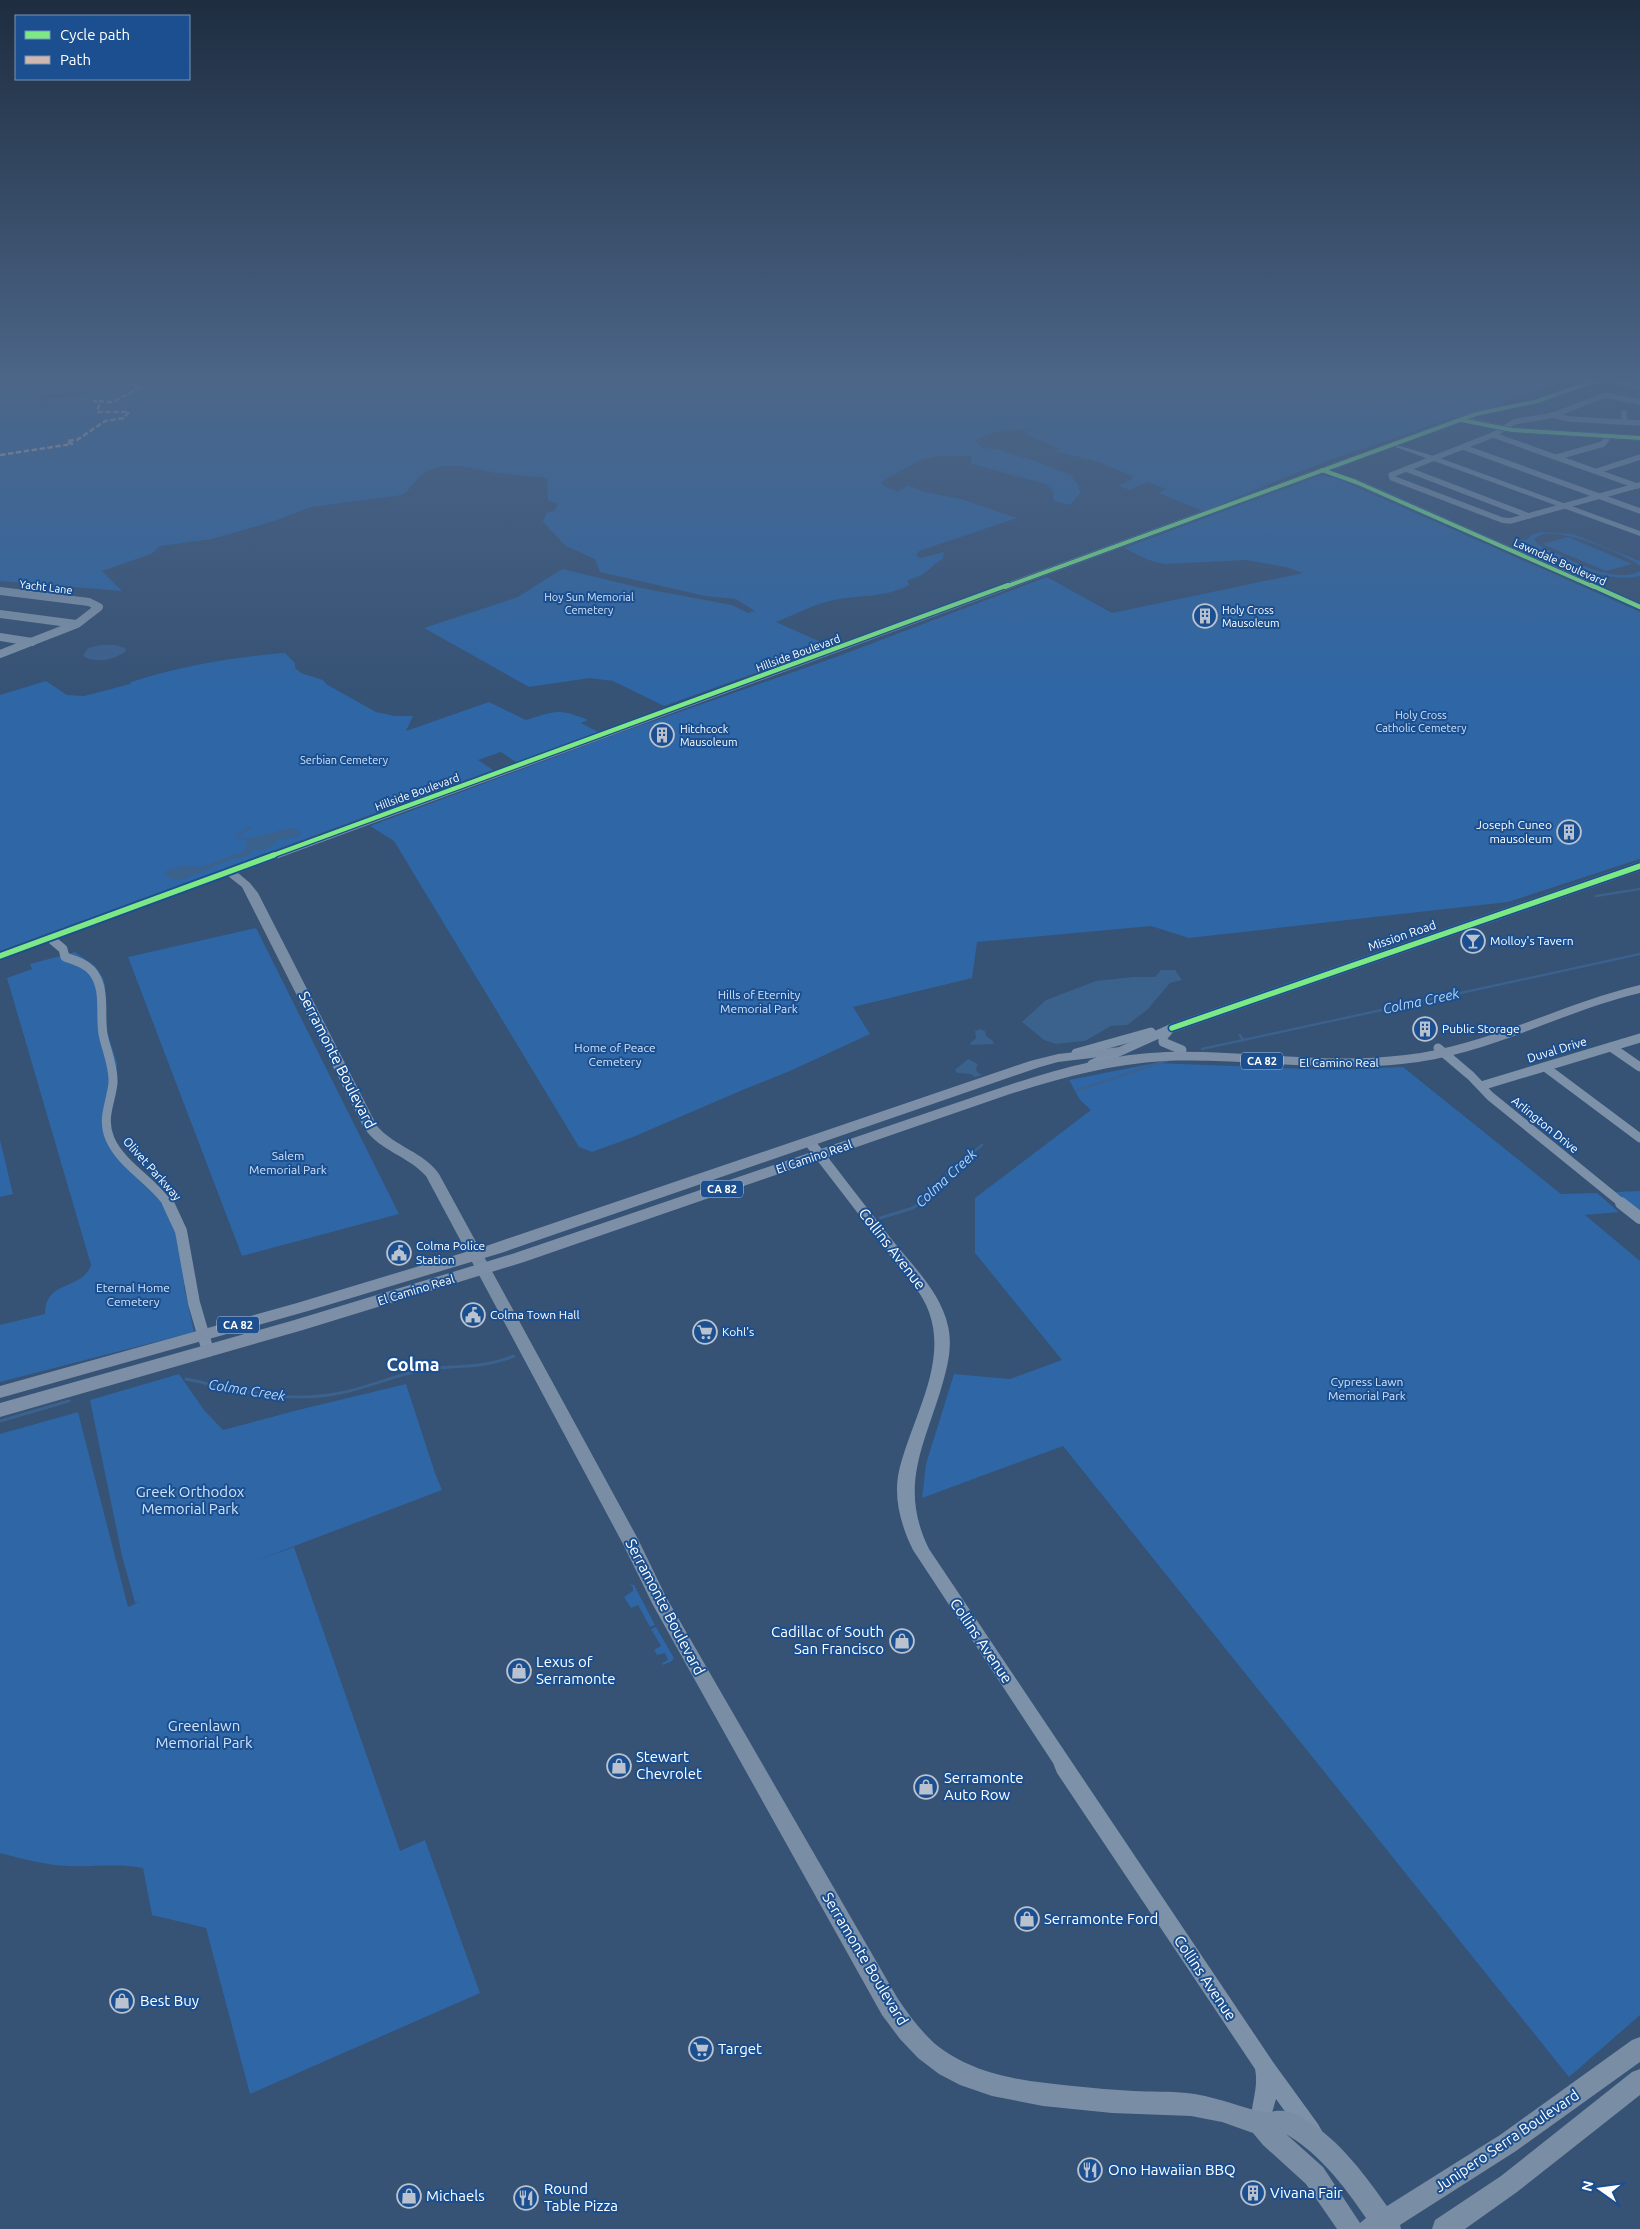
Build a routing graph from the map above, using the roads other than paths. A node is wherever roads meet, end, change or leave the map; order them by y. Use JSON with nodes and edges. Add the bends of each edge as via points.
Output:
{"nodes":[{"id":1,"x":1292,"y":481,"type":"edge"},
{"id":2,"x":1353,"y":481,"type":"edge"},
{"id":3,"x":1360,"y":481,"type":"edge"},
{"id":4,"x":1400,"y":481,"type":"edge"},
{"id":5,"x":1437,"y":481,"type":"edge"},
{"id":6,"x":1497,"y":481,"type":"edge"},
{"id":7,"x":1558,"y":481,"type":"edge"},
{"id":8,"x":1624,"y":481,"type":"edge"},
{"id":9,"x":1639,"y":486,"type":"edge"},
{"id":10,"x":1600,"y":496,"type":"junction"},
{"id":11,"x":1565,"y":506,"type":"junction"},
{"id":12,"x":1640,"y":511,"type":"edge"},
{"id":13,"x":1529,"y":516,"type":"junction"},
{"id":14,"x":1640,"y":534,"type":"edge"},
{"id":15,"x":0,"y":591,"type":"edge"},
{"id":16,"x":1640,"y":602,"type":"edge"},
{"id":17,"x":1640,"y":607,"type":"edge"},
{"id":18,"x":0,"y":614,"type":"edge"},
{"id":19,"x":77,"y":624,"type":"junction"},
{"id":20,"x":0,"y":637,"type":"edge"},
{"id":21,"x":33,"y":642,"type":"junction"},
{"id":22,"x":0,"y":654,"type":"edge"},
{"id":23,"x":1640,"y":866,"type":"edge"},
{"id":24,"x":230,"y":872,"type":"junction"},
{"id":25,"x":54,"y":942,"type":"junction"},
{"id":26,"x":0,"y":956,"type":"edge"},
{"id":27,"x":1640,"y":983,"type":"edge"},
{"id":28,"x":1640,"y":989,"type":"edge"},
{"id":29,"x":1172,"y":1028,"type":"junction"},
{"id":30,"x":1640,"y":1038,"type":"edge"},
{"id":31,"x":1611,"y":1047,"type":"junction"},
{"id":32,"x":1182,"y":1050,"type":"junction"},
{"id":33,"x":1124,"y":1051,"type":"junction"},
{"id":34,"x":1441,"y":1051,"type":"junction"},
{"id":35,"x":1058,"y":1058,"type":"junction"},
{"id":36,"x":1545,"y":1067,"type":"junction"},
{"id":37,"x":1079,"y":1068,"type":"junction"},
{"id":38,"x":1640,"y":1068,"type":"edge"},
{"id":39,"x":1481,"y":1086,"type":"junction"},
{"id":40,"x":1640,"y":1138,"type":"edge"},
{"id":41,"x":814,"y":1149,"type":"junction"},
{"id":42,"x":1640,"y":1218,"type":"edge"},
{"id":43,"x":480,"y":1262,"type":"junction"},
{"id":44,"x":206,"y":1342,"type":"junction"},
{"id":45,"x":0,"y":1392,"type":"edge"},
{"id":46,"x":0,"y":1410,"type":"edge"},
{"id":47,"x":1640,"y":2048,"type":"edge"},
{"id":48,"x":1263,"y":2064,"type":"junction"},
{"id":49,"x":1640,"y":2080,"type":"edge"},
{"id":50,"x":1260,"y":2124,"type":"junction"},
{"id":51,"x":1328,"y":2153,"type":"junction"},
{"id":52,"x":1381,"y":2226,"type":"edge"},
{"id":53,"x":1351,"y":2229,"type":"edge"},
{"id":54,"x":1444,"y":2229,"type":"edge"}],
"edges":[{"from":1,"to":24,"type":"main road","name":"Hillside Boulevard"},
{"from":2,"to":17,"type":"street","name":"Lawndale Boulevard"},
{"from":3,"to":16,"type":"street","name":"Lawndale Boulevard"},
{"from":4,"to":13,"type":"street","via":[[1502,520]]},
{"from":5,"to":13,"type":"street"},
{"from":6,"to":11,"type":"street"},
{"from":7,"to":10,"type":"street"},
{"from":8,"to":9,"type":"street"},
{"from":9,"to":10,"type":"street"},
{"from":10,"to":11,"type":"street"},
{"from":10,"to":12,"type":"street"},
{"from":11,"to":13,"type":"street"},
{"from":11,"to":14,"type":"street"},
{"from":15,"to":19,"type":"street","name":"Yacht Lane","via":[[89,602],[99,607]]},
{"from":18,"to":19,"type":"street"},
{"from":19,"to":21,"type":"street"},
{"from":20,"to":21,"type":"street"},
{"from":21,"to":22,"type":"street"},
{"from":23,"to":29,"type":"street","name":"Mission Road"},
{"from":24,"to":25,"type":"main road","name":"Hillside Boulevard"},
{"from":24,"to":43,"type":"main road","name":"Serramonte Boulevard","via":[[254,896],[371,1128],[386,1144],[428,1170]]},
{"from":25,"to":26,"type":"main road","name":"Hillside Boulevard"},
{"from":25,"to":44,"type":"street","name":"Olivet Parkway","via":[[63,949],[65,957],[86,966],[100,984],[102,1029],[113,1074],[106,1113],[108,1132],[121,1154],[162,1195],[176,1217]]},
{"from":27,"to":34,"type":"main road","name":"El Camino Real","number":"CA 82"},
{"from":28,"to":34,"type":"main road","name":"El Camino Real","number":"CA 82","via":[[1479,1045]]},
{"from":29,"to":32,"type":"street","via":[[1164,1034],[1162,1041]]},
{"from":29,"to":33,"type":"street","name":"Mission Road"},
{"from":29,"to":35,"type":"street","name":"Mission Road"},
{"from":30,"to":31,"type":"street","name":"Duval Drive"},
{"from":31,"to":36,"type":"street","name":"Duval Drive"},
{"from":31,"to":38,"type":"street"},
{"from":32,"to":33,"type":"main road","name":"El Camino Real","number":"CA 82"},
{"from":32,"to":34,"type":"main road","name":"El Camino Real","number":"CA 82","via":[[1331,1060]]},
{"from":33,"to":35,"type":"main road","name":"El Camino Real","number":"CA 82"},
{"from":33,"to":37,"type":"street","name":"Mission Road"},
{"from":34,"to":37,"type":"main road","name":"El Camino Real","number":"CA 82","via":[[1404,1060],[1348,1064],[1166,1056],[1117,1060]]},
{"from":34,"to":39,"type":"street","name":"Arlington Drive"},
{"from":35,"to":41,"type":"main road","name":"El Camino Real","number":"CA 82"},
{"from":36,"to":39,"type":"street","name":"Duval Drive"},
{"from":36,"to":40,"type":"street"},
{"from":37,"to":41,"type":"main road","name":"El Camino Real","number":"CA 82"},
{"from":39,"to":42,"type":"street","name":"Arlington Drive"},
{"from":41,"to":43,"type":"main road","name":"El Camino Real","number":"CA 82","via":[[586,1236]]},
{"from":41,"to":48,"type":"street","name":"Collins Avenue","via":[[926,1291],[940,1318],[944,1347],[941,1364],[906,1477],[907,1515],[918,1546]]},
{"from":43,"to":44,"type":"main road","name":"El Camino Real","number":"CA 82"},
{"from":43,"to":50,"type":"main road","name":"Serramonte Boulevard","via":[[632,1544],[663,1608],[890,2007],[912,2036],[953,2069],[973,2080],[999,2088],[1028,2094],[1201,2106]]},
{"from":44,"to":45,"type":"main road","name":"El Camino Real","number":"CA 82"},
{"from":44,"to":46,"type":"main road","name":"El Camino Real","number":"CA 82"},
{"from":47,"to":52,"type":"main road","name":"Junipero Serra Boulevard","via":[[1550,2115]]},
{"from":48,"to":50,"type":"street","name":"Collins Avenue","via":[[1268,2088]]},
{"from":48,"to":51,"type":"street"},
{"from":49,"to":54,"type":"main road","via":[[1509,2184]]},
{"from":50,"to":51,"type":"main road","name":"Serramonte Boulevard","via":[[1288,2123]]},
{"from":50,"to":53,"type":"main road","name":"Serramonte Boulevard","via":[[1273,2141],[1312,2173]]},
{"from":51,"to":52,"type":"main road","name":"Serramonte Boulevard","via":[[1358,2186]]}]}
